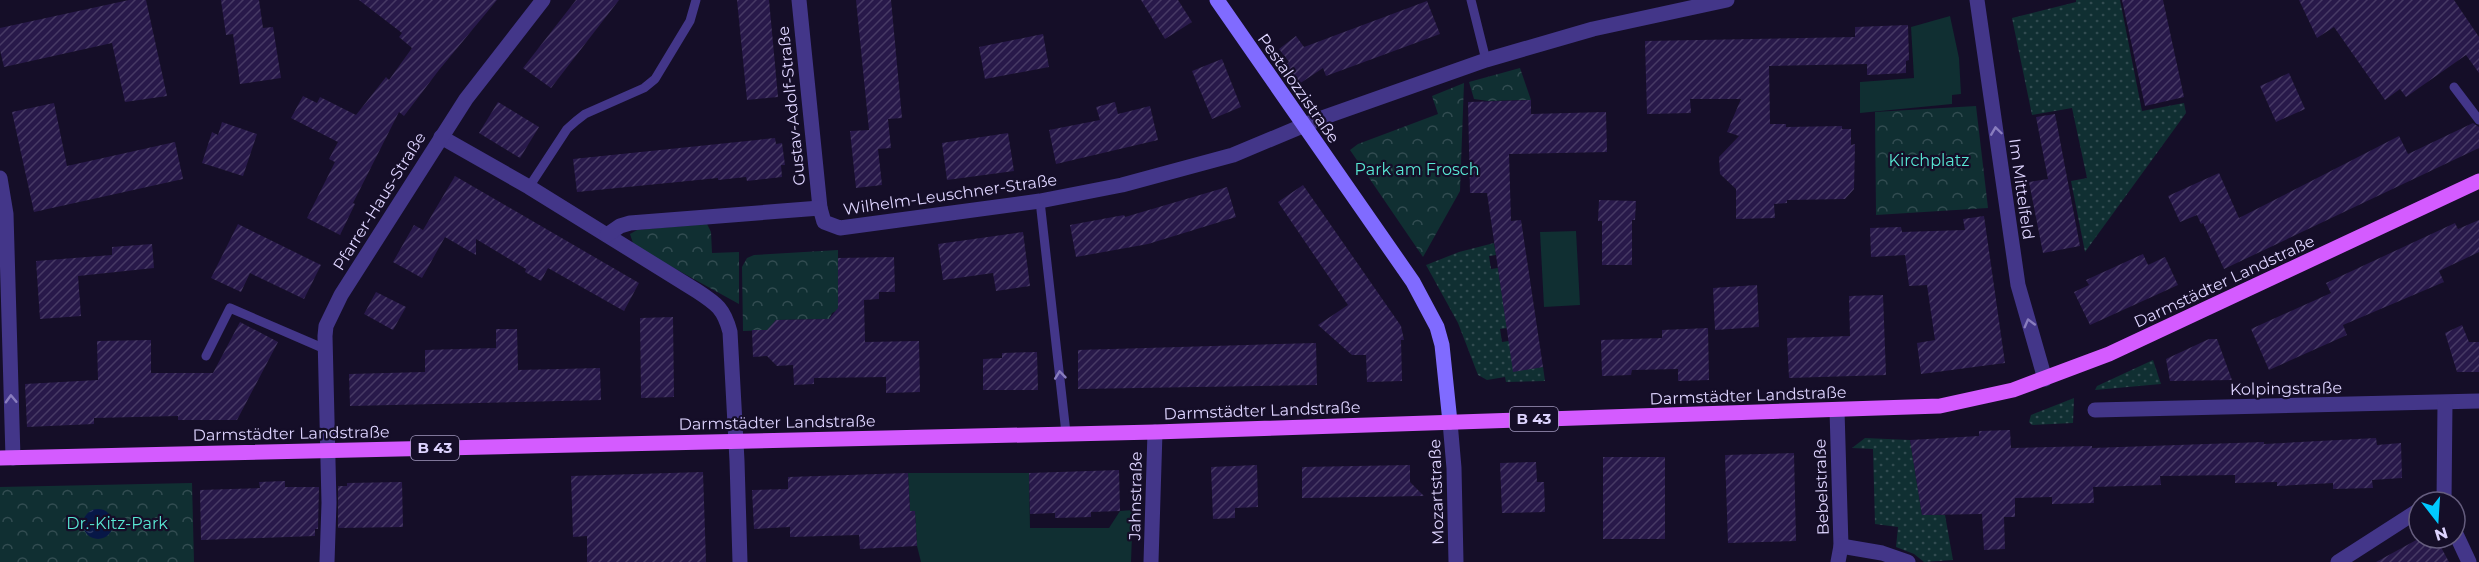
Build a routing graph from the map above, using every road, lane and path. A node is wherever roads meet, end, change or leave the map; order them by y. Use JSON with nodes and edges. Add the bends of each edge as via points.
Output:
{"nodes":[{"id":1,"x":543,"y":0,"type":"edge"},
{"id":2,"x":696,"y":0,"type":"edge"},
{"id":3,"x":799,"y":0,"type":"edge"},
{"id":4,"x":1217,"y":0,"type":"edge"},
{"id":5,"x":1471,"y":0,"type":"edge"},
{"id":6,"x":1727,"y":0,"type":"edge"},
{"id":7,"x":1977,"y":0,"type":"edge"},
{"id":8,"x":1486,"y":60,"type":"junction"},
{"id":9,"x":2454,"y":87,"type":"dead end"},
{"id":10,"x":2479,"y":120,"type":"edge"},
{"id":11,"x":1304,"y":126,"type":"junction"},
{"id":12,"x":441,"y":137,"type":"junction"},
{"id":13,"x":0,"y":178,"type":"edge"},
{"id":14,"x":2479,"y":181,"type":"edge"},
{"id":15,"x":529,"y":187,"type":"junction"},
{"id":16,"x":1041,"y":201,"type":"junction"},
{"id":17,"x":820,"y":208,"type":"junction"},
{"id":18,"x":607,"y":235,"type":"junction"},
{"id":19,"x":325,"y":349,"type":"junction"},
{"id":20,"x":206,"y":356,"type":"dead end"},
{"id":21,"x":2045,"y":380,"type":"junction"},
{"id":22,"x":2479,"y":401,"type":"edge"},
{"id":23,"x":2445,"y":403,"type":"junction"},
{"id":24,"x":1837,"y":410,"type":"junction"},
{"id":25,"x":2095,"y":410,"type":"dead end"},
{"id":26,"x":1450,"y":422,"type":"junction"},
{"id":27,"x":1155,"y":432,"type":"junction"},
{"id":28,"x":1066,"y":433,"type":"junction"},
{"id":29,"x":736,"y":441,"type":"junction"},
{"id":30,"x":327,"y":450,"type":"junction"},
{"id":31,"x":7,"y":458,"type":"edge"},
{"id":32,"x":2441,"y":490,"type":"edge"},
{"id":33,"x":2407,"y":518,"type":"edge"},
{"id":34,"x":1841,"y":546,"type":"junction"},
{"id":35,"x":327,"y":562,"type":"edge"},
{"id":36,"x":740,"y":562,"type":"edge"},
{"id":37,"x":1151,"y":562,"type":"edge"},
{"id":38,"x":1456,"y":562,"type":"edge"},
{"id":39,"x":1838,"y":562,"type":"edge"},
{"id":40,"x":1908,"y":562,"type":"edge"},
{"id":41,"x":2338,"y":562,"type":"edge"}],
"edges":[{"from":1,"to":12,"type":"street","name":"Pfarrer-Haus-Straße"},
{"from":2,"to":15,"type":"lane","via":[[690,21],[655,79],[576,121]]},
{"from":3,"to":17,"type":"street","name":"Gustav-Adolf-Straße"},
{"from":4,"to":11,"type":"main road","name":"Pestalozzistraße"},
{"from":5,"to":8,"type":"lane"},
{"from":6,"to":8,"type":"street","name":"Wilhelm-Leuschner-Straße","via":[[1593,29]]},
{"from":21,"to":7,"type":"street","name":"Im Mittelfeld","one_way":true,"via":[[2018,285]]},
{"from":8,"to":11,"type":"street","name":"Wilhelm-Leuschner-Straße"},
{"from":9,"to":10,"type":"lane"},
{"from":11,"to":16,"type":"street","name":"Wilhelm-Leuschner-Straße","via":[[1216,161]]},
{"from":11,"to":26,"type":"main road","name":"Pestalozzistraße","via":[[1413,282],[1437,327]]},
{"from":12,"to":15,"type":"street"},
{"from":12,"to":19,"type":"street","name":"Pfarrer-Haus-Straße","via":[[341,295],[326,326]]},
{"from":31,"to":13,"type":"street","one_way":true,"via":[[6,214]]},
{"from":14,"to":21,"type":"main road","name":"Darmstädter Landstraße","number":"B 43","via":[[2109,354]]},
{"from":15,"to":18,"type":"street"},
{"from":16,"to":17,"type":"street","name":"Wilhelm-Leuschner-Straße","via":[[840,228],[824,222]]},
{"from":28,"to":16,"type":"lane","one_way":true},
{"from":17,"to":18,"type":"street","name":"Wilhelm-Leuschner-Straße","via":[[630,224]]},
{"from":18,"to":29,"type":"street","via":[[697,291],[726,317]]},
{"from":19,"to":20,"type":"lane","via":[[230,308]]},
{"from":19,"to":30,"type":"street","name":"Pfarrer-Haus-Straße"},
{"from":21,"to":24,"type":"main road","name":"Darmstädter Landstraße","number":"B 43","via":[[1940,406]]},
{"from":22,"to":23,"type":"street","name":"Kolpingstraße"},
{"from":23,"to":25,"type":"street","name":"Kolpingstraße"},
{"from":23,"to":32,"type":"street"},
{"from":24,"to":26,"type":"main road","name":"Darmstädter Landstraße","number":"B 43"},
{"from":24,"to":34,"type":"street","name":"Bebelstraße"},
{"from":26,"to":27,"type":"main road","name":"Darmstädter Landstraße","number":"B 43"},
{"from":26,"to":38,"type":"street","name":"Mozartstraße"},
{"from":27,"to":28,"type":"main road","name":"Darmstädter Landstraße","number":"B 43"},
{"from":27,"to":37,"type":"street","name":"Jahnstraße"},
{"from":28,"to":29,"type":"main road","name":"Darmstädter Landstraße","number":"B 43"},
{"from":29,"to":30,"type":"main road","name":"Darmstädter Landstraße","number":"B 43"},
{"from":29,"to":36,"type":"street"},
{"from":30,"to":31,"type":"main road","name":"Darmstädter Landstraße","number":"B 43"},
{"from":30,"to":35,"type":"street","name":"Pfarrer-Haus-Straße"},
{"from":33,"to":41,"type":"street"},
{"from":34,"to":39,"type":"street","name":"Bebelstraße"},
{"from":34,"to":40,"type":"street"}]}
